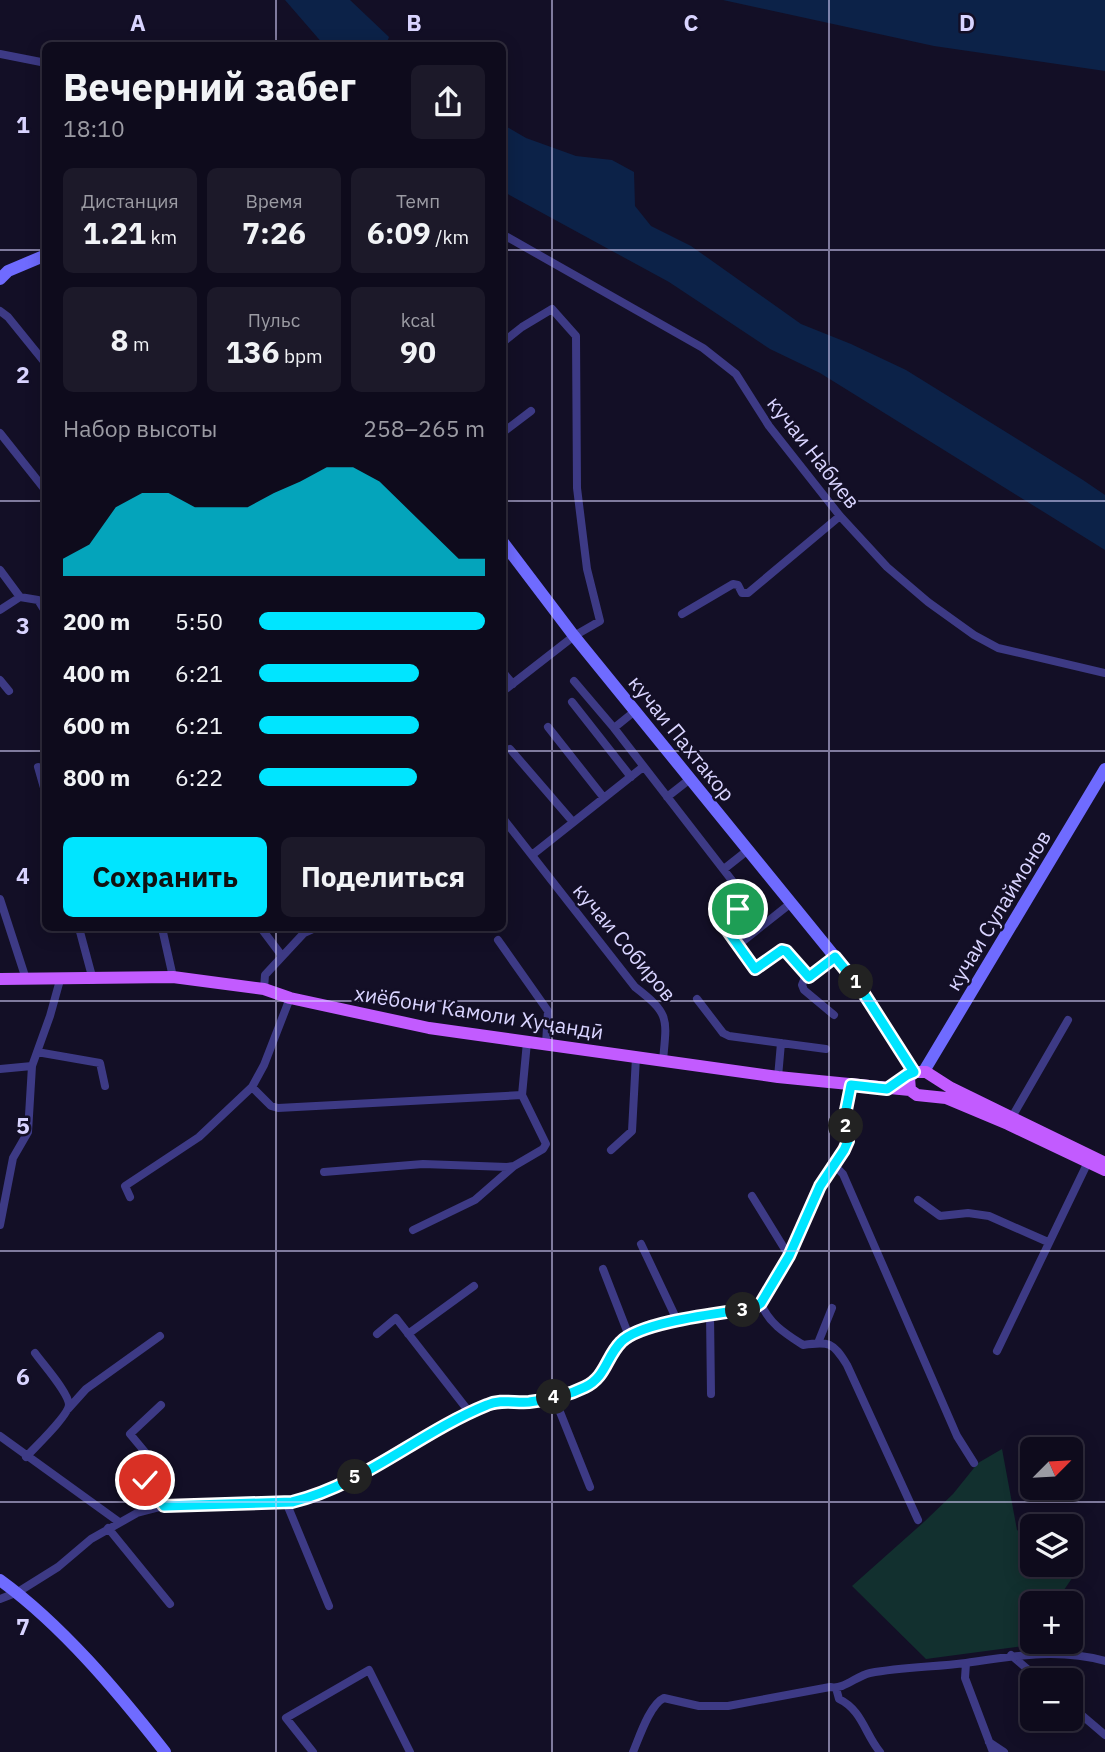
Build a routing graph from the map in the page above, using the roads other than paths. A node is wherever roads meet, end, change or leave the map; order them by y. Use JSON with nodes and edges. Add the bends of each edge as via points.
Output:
{"nodes":[{"id":1,"x":0,"y":54,"type":"edge"},
{"id":2,"x":42,"y":62,"type":"edge"},
{"id":3,"x":506,"y":236,"type":"edge"},
{"id":4,"x":42,"y":257,"type":"edge"},
{"id":5,"x":0,"y":279,"type":"edge"},
{"id":6,"x":0,"y":311,"type":"edge"},
{"id":7,"x":506,"y":340,"type":"edge"},
{"id":8,"x":42,"y":359,"type":"edge"},
{"id":9,"x":531,"y":411,"type":"dead end"},
{"id":10,"x":506,"y":430,"type":"edge"},
{"id":11,"x":0,"y":433,"type":"edge"},
{"id":12,"x":42,"y":487,"type":"edge"},
{"id":13,"x":840,"y":516,"type":"junction"},
{"id":14,"x":506,"y":546,"type":"edge"},
{"id":15,"x":0,"y":570,"type":"edge"},
{"id":16,"x":20,"y":597,"type":"junction"},
{"id":17,"x":42,"y":598,"type":"edge"},
{"id":18,"x":0,"y":610,"type":"edge"},
{"id":19,"x":682,"y":614,"type":"dead end"},
{"id":20,"x":574,"y":636,"type":"junction"},
{"id":21,"x":1105,"y":673,"type":"edge"},
{"id":22,"x":506,"y":676,"type":"edge"},
{"id":23,"x":0,"y":680,"type":"edge"},
{"id":24,"x":574,"y":681,"type":"dead end"},
{"id":25,"x":513,"y":684,"type":"junction"},
{"id":26,"x":506,"y":689,"type":"edge"},
{"id":27,"x":9,"y":691,"type":"dead end"},
{"id":28,"x":572,"y":702,"type":"dead end"},
{"id":29,"x":635,"y":711,"type":"junction"},
{"id":30,"x":548,"y":727,"type":"dead end"},
{"id":31,"x":614,"y":728,"type":"junction"},
{"id":32,"x":510,"y":750,"type":"dead end"},
{"id":33,"x":38,"y":767,"type":"dead end"},
{"id":34,"x":643,"y":767,"type":"junction"},
{"id":35,"x":1105,"y":769,"type":"edge"},
{"id":36,"x":631,"y":777,"type":"junction"},
{"id":37,"x":690,"y":779,"type":"junction"},
{"id":38,"x":42,"y":781,"type":"edge"},
{"id":39,"x":667,"y":797,"type":"junction"},
{"id":40,"x":604,"y":798,"type":"junction"},
{"id":41,"x":506,"y":822,"type":"edge"},
{"id":42,"x":573,"y":822,"type":"junction"},
{"id":43,"x":748,"y":850,"type":"junction"},
{"id":44,"x":532,"y":855,"type":"junction"},
{"id":45,"x":724,"y":869,"type":"junction"},
{"id":46,"x":0,"y":899,"type":"edge"},
{"id":47,"x":791,"y":903,"type":"junction"},
{"id":48,"x":80,"y":931,"type":"edge"},
{"id":49,"x":163,"y":931,"type":"edge"},
{"id":50,"x":263,"y":931,"type":"edge"},
{"id":51,"x":308,"y":931,"type":"edge"},
{"id":52,"x":498,"y":940,"type":"dead end"},
{"id":53,"x":738,"y":945,"type":"junction"},
{"id":54,"x":282,"y":956,"type":"junction"},
{"id":55,"x":835,"y":957,"type":"junction"},
{"id":56,"x":173,"y":977,"type":"junction"},
{"id":57,"x":809,"y":977,"type":"junction"},
{"id":58,"x":0,"y":979,"type":"edge"},
{"id":59,"x":26,"y":979,"type":"junction"},
{"id":60,"x":60,"y":980,"type":"junction"},
{"id":61,"x":93,"y":980,"type":"junction"},
{"id":62,"x":264,"y":989,"type":"junction"},
{"id":63,"x":290,"y":998,"type":"junction"},
{"id":64,"x":697,"y":999,"type":"dead end"},
{"id":65,"x":834,"y":1015,"type":"dead end"},
{"id":66,"x":1068,"y":1020,"type":"dead end"},
{"id":67,"x":527,"y":1042,"type":"junction"},
{"id":68,"x":781,"y":1043,"type":"junction"},
{"id":69,"x":546,"y":1044,"type":"junction"},
{"id":70,"x":825,"y":1049,"type":"dead end"},
{"id":71,"x":37,"y":1052,"type":"junction"},
{"id":72,"x":636,"y":1057,"type":"junction"},
{"id":73,"x":663,"y":1060,"type":"junction"},
{"id":74,"x":32,"y":1066,"type":"junction"},
{"id":75,"x":0,"y":1069,"type":"edge"},
{"id":76,"x":920,"y":1074,"type":"junction"},
{"id":77,"x":778,"y":1077,"type":"junction"},
{"id":78,"x":851,"y":1085,"type":"junction"},
{"id":79,"x":105,"y":1086,"type":"dead end"},
{"id":80,"x":252,"y":1087,"type":"junction"},
{"id":81,"x":887,"y":1089,"type":"junction"},
{"id":82,"x":916,"y":1093,"type":"junction"},
{"id":83,"x":522,"y":1095,"type":"junction"},
{"id":84,"x":1010,"y":1121,"type":"junction"},
{"id":85,"x":611,"y":1150,"type":"dead end"},
{"id":86,"x":1088,"y":1162,"type":"junction"},
{"id":87,"x":1105,"y":1163,"type":"edge"},
{"id":88,"x":833,"y":1164,"type":"junction"},
{"id":89,"x":514,"y":1166,"type":"junction"},
{"id":90,"x":1105,"y":1170,"type":"edge"},
{"id":91,"x":324,"y":1172,"type":"dead end"},
{"id":92,"x":752,"y":1196,"type":"dead end"},
{"id":93,"x":130,"y":1197,"type":"dead end"},
{"id":94,"x":918,"y":1200,"type":"dead end"},
{"id":95,"x":0,"y":1225,"type":"edge"},
{"id":96,"x":413,"y":1230,"type":"dead end"},
{"id":97,"x":1048,"y":1242,"type":"junction"},
{"id":98,"x":641,"y":1244,"type":"dead end"},
{"id":99,"x":789,"y":1256,"type":"junction"},
{"id":100,"x":603,"y":1269,"type":"dead end"},
{"id":101,"x":474,"y":1286,"type":"dead end"},
{"id":102,"x":761,"y":1303,"type":"junction"},
{"id":103,"x":832,"y":1308,"type":"dead end"},
{"id":104,"x":710,"y":1314,"type":"junction"},
{"id":105,"x":677,"y":1320,"type":"junction"},
{"id":106,"x":377,"y":1334,"type":"dead end"},
{"id":107,"x":408,"y":1334,"type":"junction"},
{"id":108,"x":160,"y":1336,"type":"dead end"},
{"id":109,"x":629,"y":1336,"type":"junction"},
{"id":110,"x":818,"y":1343,"type":"junction"},
{"id":111,"x":997,"y":1351,"type":"dead end"},
{"id":112,"x":35,"y":1353,"type":"dead end"},
{"id":113,"x":711,"y":1394,"type":"dead end"},
{"id":114,"x":554,"y":1398,"type":"junction"},
{"id":115,"x":161,"y":1405,"type":"dead end"},
{"id":116,"x":66,"y":1411,"type":"junction"},
{"id":117,"x":470,"y":1413,"type":"junction"},
{"id":118,"x":0,"y":1436,"type":"edge"},
{"id":119,"x":26,"y":1457,"type":"junction"},
{"id":120,"x":974,"y":1463,"type":"dead end"},
{"id":121,"x":590,"y":1488,"type":"dead end"},
{"id":122,"x":286,"y":1502,"type":"junction"},
{"id":123,"x":164,"y":1506,"type":"junction"},
{"id":124,"x":918,"y":1520,"type":"dead end"},
{"id":125,"x":119,"y":1522,"type":"junction"},
{"id":126,"x":108,"y":1528,"type":"junction"},
{"id":127,"x":0,"y":1580,"type":"edge"},
{"id":128,"x":18,"y":1592,"type":"junction"},
{"id":129,"x":0,"y":1599,"type":"edge"},
{"id":130,"x":170,"y":1604,"type":"dead end"},
{"id":131,"x":329,"y":1606,"type":"dead end"},
{"id":132,"x":1011,"y":1655,"type":"junction"},
{"id":133,"x":1105,"y":1661,"type":"edge"},
{"id":134,"x":966,"y":1663,"type":"junction"},
{"id":135,"x":1026,"y":1668,"type":"edge"},
{"id":136,"x":836,"y":1688,"type":"junction"},
{"id":137,"x":1083,"y":1716,"type":"edge"},
{"id":138,"x":1105,"y":1735,"type":"edge"},
{"id":139,"x":989,"y":1742,"type":"junction"},
{"id":140,"x":165,"y":1752,"type":"edge"},
{"id":141,"x":313,"y":1752,"type":"edge"},
{"id":142,"x":410,"y":1752,"type":"edge"},
{"id":143,"x":633,"y":1752,"type":"edge"},
{"id":144,"x":880,"y":1752,"type":"edge"},
{"id":145,"x":993,"y":1752,"type":"edge"},
{"id":146,"x":1004,"y":1752,"type":"edge"}],
"edges":[{"from":1,"to":2,"type":"street"},
{"from":3,"to":13,"type":"street","name":"кучаи Набиев","via":[[703,348],[736,374],[769,426]]},
{"from":4,"to":5,"type":"main road"},
{"from":6,"to":8,"type":"street"},
{"from":7,"to":20,"type":"street","via":[[552,309],[576,336],[577,488],[587,569],[600,621]]},
{"from":9,"to":10,"type":"street"},
{"from":11,"to":12,"type":"street"},
{"from":13,"to":19,"type":"street","via":[[748,593],[741,593],[733,584]]},
{"from":13,"to":21,"type":"street","name":"кучаи Набиев","via":[[887,567],[974,635],[999,648]]},
{"from":14,"to":20,"type":"main road","name":"кучаи Пахтакор"},
{"from":15,"to":16,"type":"street"},
{"from":16,"to":17,"type":"street"},
{"from":16,"to":18,"type":"street"},
{"from":20,"to":25,"type":"street"},
{"from":20,"to":29,"type":"main road","name":"кучаи Пахтакор"},
{"from":22,"to":25,"type":"street"},
{"from":23,"to":27,"type":"street"},
{"from":24,"to":31,"type":"street"},
{"from":25,"to":26,"type":"street"},
{"from":28,"to":36,"type":"street"},
{"from":29,"to":31,"type":"street"},
{"from":29,"to":37,"type":"main road","name":"кучаи Пахтакор"},
{"from":30,"to":40,"type":"street"},
{"from":31,"to":34,"type":"street"},
{"from":32,"to":42,"type":"street"},
{"from":33,"to":38,"type":"street"},
{"from":34,"to":36,"type":"street"},
{"from":34,"to":39,"type":"street"},
{"from":35,"to":76,"type":"main road","name":"кучаи Сулаймонов"},
{"from":36,"to":40,"type":"street"},
{"from":37,"to":39,"type":"street"},
{"from":37,"to":43,"type":"main road","name":"кучаи Пахтакор"},
{"from":39,"to":45,"type":"street"},
{"from":40,"to":42,"type":"street"},
{"from":41,"to":44,"type":"street","name":"кучаи Собиров"},
{"from":42,"to":44,"type":"street"},
{"from":43,"to":45,"type":"street"},
{"from":43,"to":47,"type":"main road","name":"кучаи Пахтакор"},
{"from":44,"to":73,"type":"street","name":"кучаи Собиров","via":[[635,987],[664,1013]]},
{"from":45,"to":53,"type":"street","via":[[746,901],[720,920]]},
{"from":46,"to":59,"type":"street"},
{"from":47,"to":53,"type":"street"},
{"from":47,"to":55,"type":"main road","name":"кучаи Пахтакор"},
{"from":48,"to":61,"type":"street"},
{"from":49,"to":56,"type":"street"},
{"from":50,"to":54,"type":"street"},
{"from":51,"to":54,"type":"street"},
{"from":52,"to":69,"type":"street","via":[[548,1011]]},
{"from":53,"to":57,"type":"street","via":[[755,969],[782,950]]},
{"from":54,"to":62,"type":"street","via":[[265,975]]},
{"from":55,"to":57,"type":"street"},
{"from":55,"to":76,"type":"main road","name":"кучаи Пахтакор"},
{"from":56,"to":61,"type":"main road","name":"хиёбони Камоли Хуҷандӣ"},
{"from":56,"to":62,"type":"main road","name":"хиёбони Камоли Хуҷандӣ"},
{"from":57,"to":65,"type":"street","via":[[802,985],[804,990]]},
{"from":58,"to":59,"type":"main road","name":"хиёбони Камоли Хуҷандӣ"},
{"from":59,"to":60,"type":"main road","name":"хиёбони Камоли Хуҷандӣ"},
{"from":60,"to":61,"type":"main road","name":"хиёбони Камоли Хуҷандӣ"},
{"from":60,"to":71,"type":"street"},
{"from":62,"to":63,"type":"main road","name":"хиёбони Камоли Хуҷандӣ"},
{"from":63,"to":67,"type":"main road","name":"хиёбони Камоли Хуҷандӣ","via":[[429,1028]]},
{"from":63,"to":80,"type":"street"},
{"from":64,"to":68,"type":"street","via":[[729,1036]]},
{"from":66,"to":84,"type":"street"},
{"from":67,"to":69,"type":"main road","name":"хиёбони Камоли Хуҷандӣ"},
{"from":67,"to":83,"type":"street"},
{"from":68,"to":70,"type":"street"},
{"from":68,"to":77,"type":"street"},
{"from":69,"to":72,"type":"main road","name":"хиёбони Камоли Хуҷандӣ"},
{"from":71,"to":74,"type":"street"},
{"from":71,"to":79,"type":"street","via":[[100,1063]]},
{"from":72,"to":73,"type":"main road","name":"хиёбони Камоли Хуҷандӣ"},
{"from":72,"to":85,"type":"street","via":[[632,1131]]},
{"from":73,"to":77,"type":"main road","name":"хиёбони Камоли Хуҷандӣ"},
{"from":74,"to":75,"type":"street"},
{"from":74,"to":95,"type":"street","via":[[28,1132],[13,1158]]},
{"from":76,"to":81,"type":"main road","via":[[907,1075]]},
{"from":76,"to":82,"type":"main road","via":[[908,1082]]},
{"from":76,"to":82,"type":"main road","via":[[932,1089]]},
{"from":76,"to":84,"type":"main road"},
{"from":77,"to":78,"type":"main road","name":"хиёбони Камоли Хуҷандӣ"},
{"from":78,"to":81,"type":"main road","name":"хиёбони Камоли Хуҷандӣ"},
{"from":78,"to":88,"type":"street","via":[[845,1115],[848,1141]]},
{"from":80,"to":83,"type":"street","via":[[278,1108]]},
{"from":80,"to":93,"type":"street","via":[[199,1138],[125,1186]]},
{"from":81,"to":82,"type":"main road","name":"хиёбони Камоли Хуҷандӣ"},
{"from":82,"to":84,"type":"main road","name":"хиёбони Камоли Хуҷандӣ","via":[[946,1098]]},
{"from":83,"to":89,"type":"street","via":[[546,1144]]},
{"from":84,"to":86,"type":"main road"},
{"from":84,"to":87,"type":"main road"},
{"from":86,"to":90,"type":"main road"},
{"from":86,"to":97,"type":"street"},
{"from":88,"to":99,"type":"street"},
{"from":88,"to":120,"type":"street","via":[[843,1174],[957,1436]]},
{"from":89,"to":91,"type":"street","via":[[423,1164]]},
{"from":89,"to":96,"type":"street","via":[[475,1200]]},
{"from":92,"to":99,"type":"street"},
{"from":94,"to":97,"type":"street","via":[[940,1216],[989,1216]]},
{"from":97,"to":111,"type":"street"},
{"from":98,"to":105,"type":"street"},
{"from":99,"to":102,"type":"street"},
{"from":100,"to":109,"type":"street"},
{"from":101,"to":107,"type":"street"},
{"from":102,"to":104,"type":"street"},
{"from":102,"to":110,"type":"street","via":[[781,1331],[803,1345]]},
{"from":103,"to":110,"type":"street"},
{"from":104,"to":105,"type":"street"},
{"from":104,"to":113,"type":"street"},
{"from":105,"to":109,"type":"street"},
{"from":106,"to":107,"type":"street","via":[[396,1318]]},
{"from":107,"to":117,"type":"street"},
{"from":108,"to":116,"type":"street","via":[[86,1389]]},
{"from":109,"to":114,"type":"street","via":[[596,1381]]},
{"from":110,"to":124,"type":"street","via":[[838,1349]]},
{"from":112,"to":116,"type":"street","via":[[66,1397]]},
{"from":114,"to":117,"type":"street","via":[[499,1401]]},
{"from":114,"to":121,"type":"street"},
{"from":115,"to":123,"type":"street","via":[[130,1434],[150,1458],[145,1480]]},
{"from":116,"to":119,"type":"street"},
{"from":117,"to":122,"type":"street","via":[[361,1474],[309,1498]]},
{"from":118,"to":119,"type":"street"},
{"from":119,"to":125,"type":"street"},
{"from":122,"to":123,"type":"street"},
{"from":122,"to":131,"type":"street"},
{"from":123,"to":125,"type":"street"},
{"from":125,"to":126,"type":"street"},
{"from":126,"to":128,"type":"street"},
{"from":126,"to":130,"type":"street"},
{"from":127,"to":128,"type":"main road"},
{"from":128,"to":129,"type":"street"},
{"from":128,"to":140,"type":"main road","via":[[76,1649]]},
{"from":132,"to":133,"type":"street","via":[[1049,1653]]},
{"from":132,"to":134,"type":"street"},
{"from":132,"to":135,"type":"street"},
{"from":134,"to":136,"type":"street","via":[[868,1674]]},
{"from":134,"to":139,"type":"street","via":[[965,1678]]},
{"from":136,"to":143,"type":"street","via":[[728,1706],[699,1706],[664,1698],[654,1707]]},
{"from":136,"to":144,"type":"street","via":[[839,1699],[849,1703]]},
{"from":137,"to":138,"type":"street"},
{"from":139,"to":145,"type":"street"},
{"from":139,"to":146,"type":"street"},
{"from":141,"to":142,"type":"street","via":[[286,1718],[369,1671]]}]}
